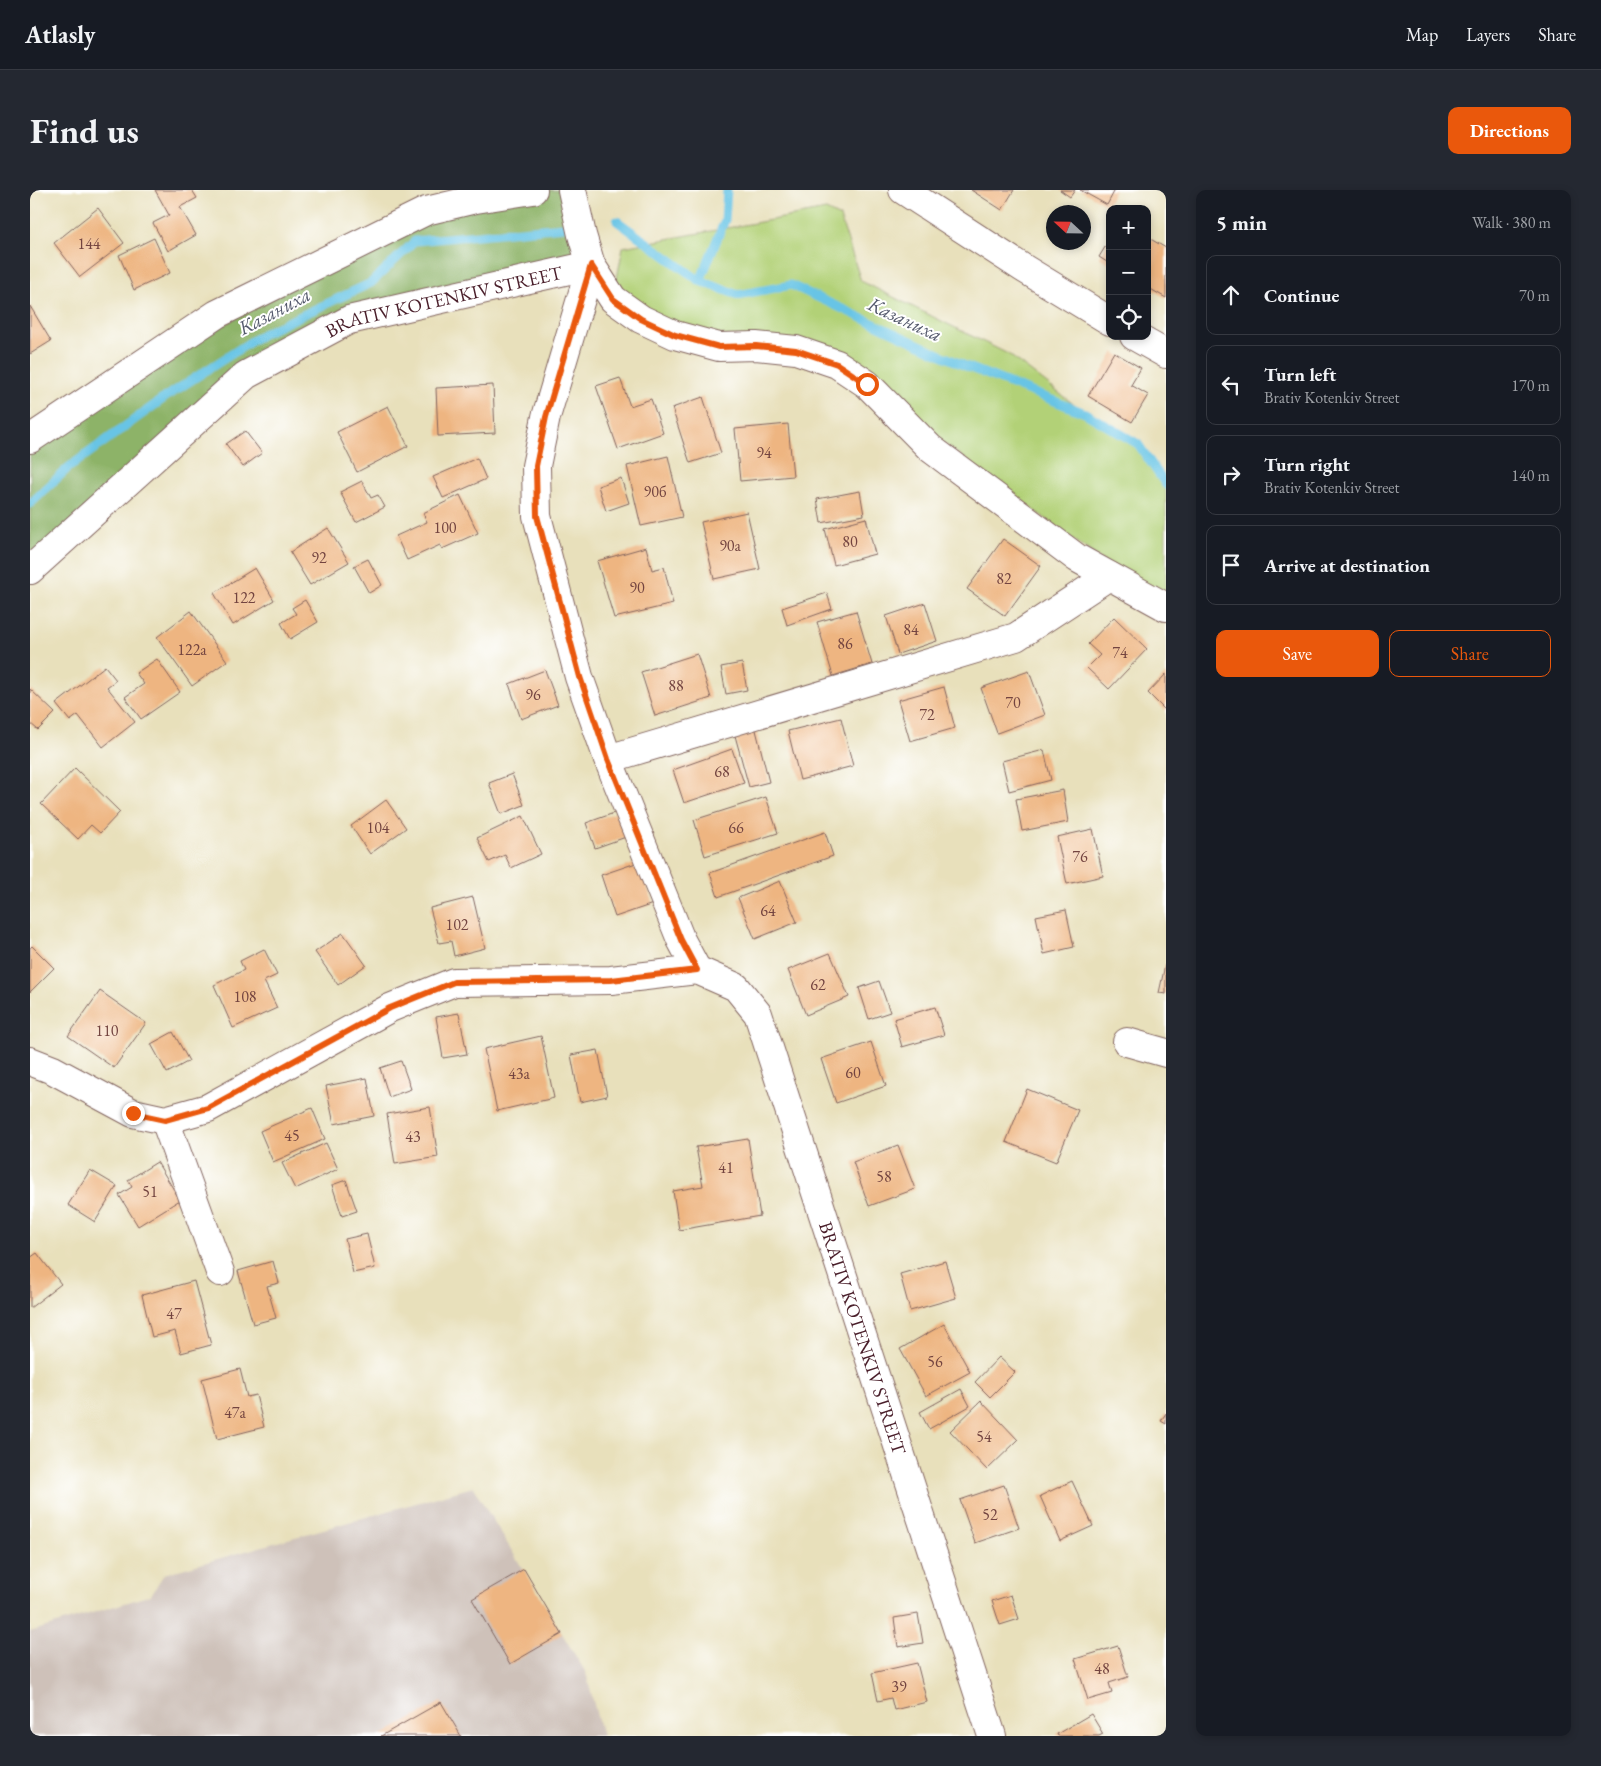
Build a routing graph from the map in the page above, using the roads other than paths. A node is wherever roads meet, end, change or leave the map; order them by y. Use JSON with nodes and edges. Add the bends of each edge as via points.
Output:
{"nodes":[{"id":1,"x":533,"y":190,"type":"edge"},
{"id":2,"x":572,"y":190,"type":"edge"},
{"id":3,"x":904,"y":190,"type":"edge"},
{"id":4,"x":591,"y":265,"type":"junction"},
{"id":5,"x":1106,"y":319,"type":"edge"},
{"id":6,"x":1141,"y":340,"type":"edge"},
{"id":7,"x":1166,"y":354,"type":"edge"},
{"id":8,"x":30,"y":439,"type":"edge"},
{"id":9,"x":30,"y":570,"type":"edge"},
{"id":10,"x":1110,"y":576,"type":"junction"},
{"id":11,"x":1166,"y":607,"type":"edge"},
{"id":12,"x":608,"y":759,"type":"junction"},
{"id":13,"x":697,"y":970,"type":"junction"},
{"id":14,"x":1127,"y":1042,"type":"dead end"},
{"id":15,"x":1166,"y":1053,"type":"edge"},
{"id":16,"x":30,"y":1061,"type":"edge"},
{"id":17,"x":165,"y":1120,"type":"junction"},
{"id":18,"x":220,"y":1272,"type":"dead end"},
{"id":19,"x":992,"y":1736,"type":"edge"}],
"edges":[{"from":1,"to":8,"type":"street","via":[[426,211],[217,314]]},
{"from":2,"to":4,"type":"street"},
{"from":3,"to":5,"type":"street"},
{"from":4,"to":9,"type":"street","name":"BRATIV KOTENKIV STREET","via":[[349,320],[246,375]]},
{"from":4,"to":10,"type":"street","via":[[613,299],[641,319],[675,335],[719,347],[796,350],[837,364],[867,384],[930,448],[1077,558]]},
{"from":4,"to":12,"type":"street","name":"BRATIV KOTENKIV STREET","via":[[546,417],[536,466],[537,516],[580,677]]},
{"from":6,"to":7,"type":"street"},
{"from":10,"to":11,"type":"street"},
{"from":10,"to":12,"type":"street","via":[[1016,637]]},
{"from":12,"to":13,"type":"street","name":"BRATIV KOTENKIV STREET","via":[[681,940]]},
{"from":13,"to":17,"type":"street","via":[[611,980],[454,982],[390,1008],[208,1108]]},
{"from":13,"to":19,"type":"street","name":"BRATIV KOTENKIV STREET","via":[[736,987],[758,1014]]},
{"from":14,"to":15,"type":"street"},
{"from":16,"to":17,"type":"street","via":[[133,1113]]},
{"from":17,"to":18,"type":"street"}]}
